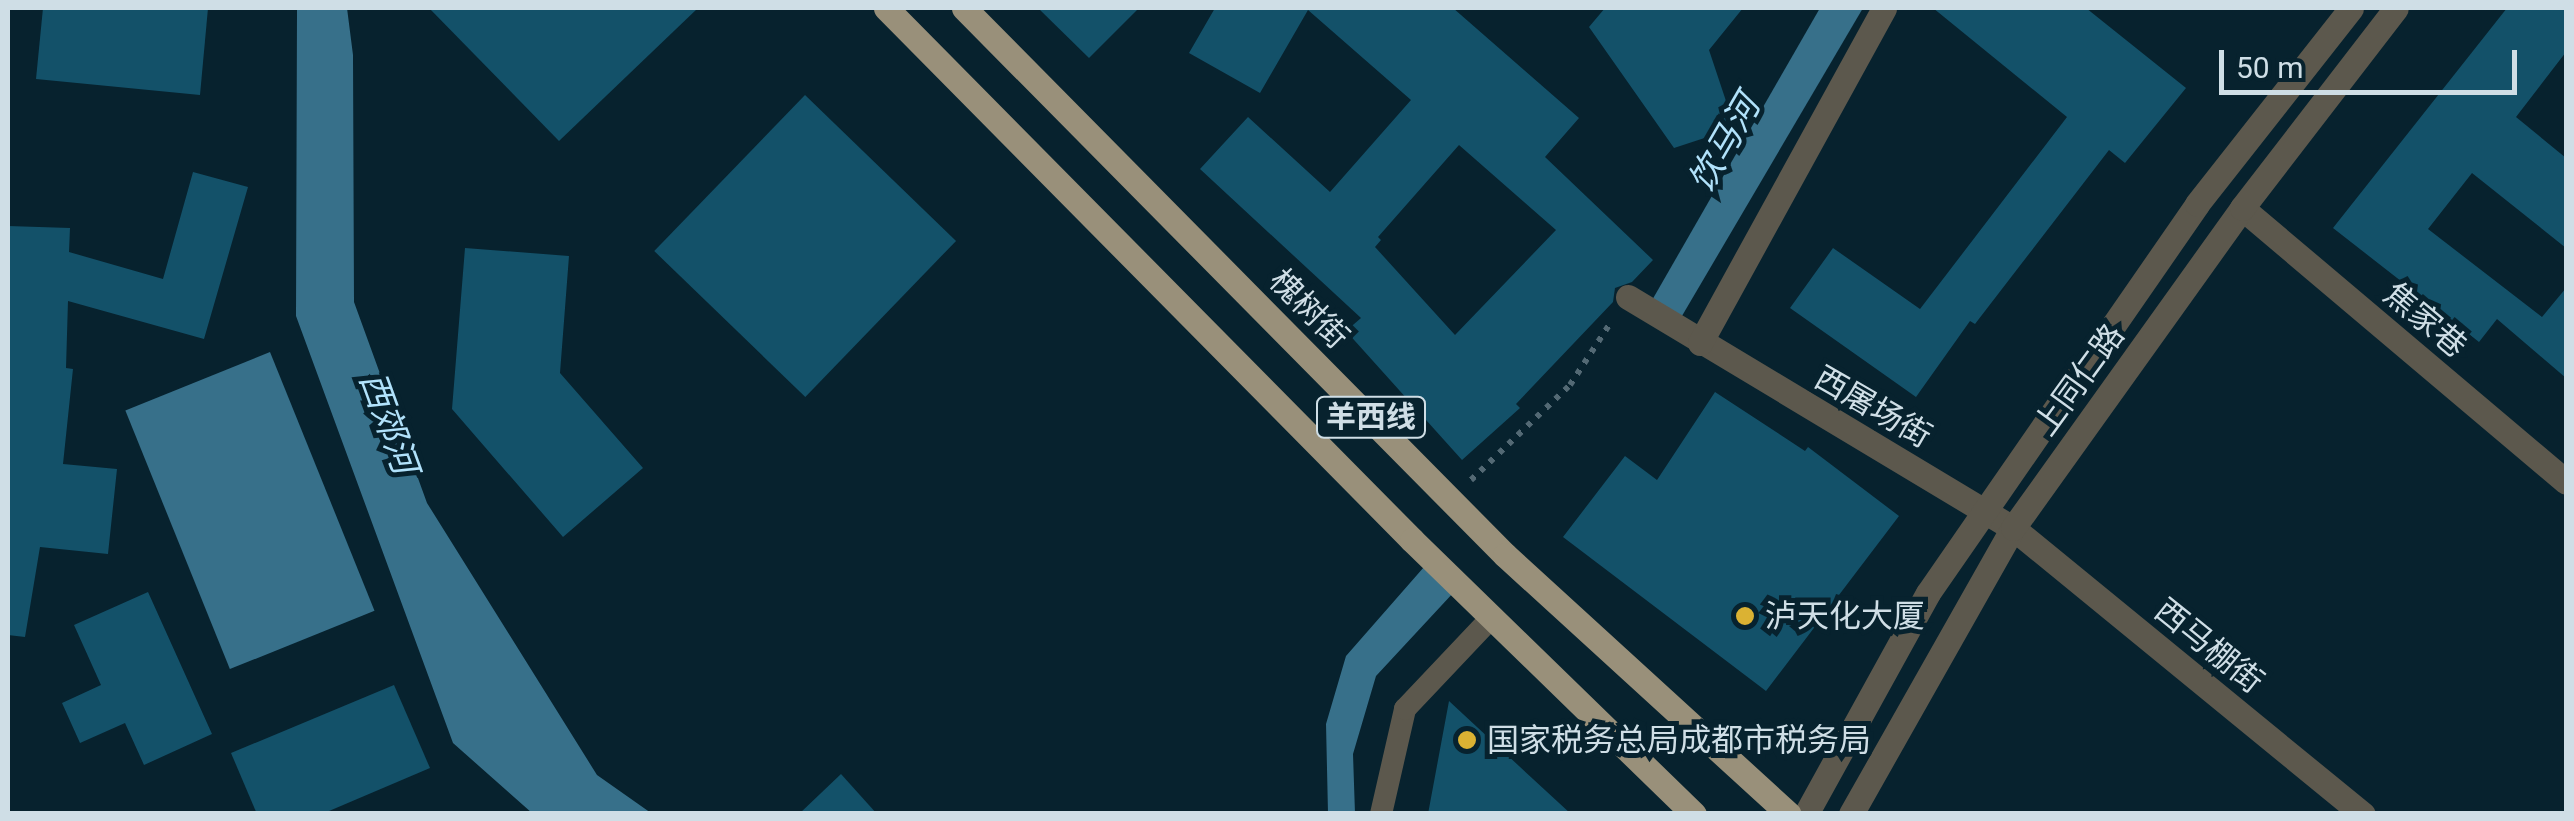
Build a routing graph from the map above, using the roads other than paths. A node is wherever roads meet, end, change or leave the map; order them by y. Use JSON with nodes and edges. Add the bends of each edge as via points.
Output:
{"nodes":[{"id":1,"x":886,"y":8,"type":"edge"},
{"id":2,"x":964,"y":8,"type":"edge"},
{"id":3,"x":1884,"y":8,"type":"edge"},
{"id":4,"x":2351,"y":8,"type":"edge"},
{"id":5,"x":2396,"y":8,"type":"edge"},
{"id":6,"x":2242,"y":208,"type":"junction"},
{"id":7,"x":1628,"y":297,"type":"road end"},
{"id":8,"x":1700,"y":342,"type":"junction"},
{"id":9,"x":2566,"y":482,"type":"edge"},
{"id":10,"x":1986,"y":510,"type":"junction"},
{"id":11,"x":2013,"y":528,"type":"junction"},
{"id":12,"x":1492,"y":617,"type":"junction"},
{"id":13,"x":1381,"y":814,"type":"edge"},
{"id":14,"x":1694,"y":814,"type":"edge"},
{"id":15,"x":1789,"y":814,"type":"edge"},
{"id":16,"x":1806,"y":814,"type":"edge"},
{"id":17,"x":1852,"y":814,"type":"edge"},
{"id":18,"x":2363,"y":814,"type":"edge"}],
"edges":[{"from":1,"to":12,"type":"main road","number":"羊西线"},
{"from":2,"to":15,"type":"main road","name":"槐树街","number":"羊西线","via":[[1505,555]]},
{"from":3,"to":8,"type":"street"},
{"from":4,"to":10,"type":"street","via":[[2197,204]]},
{"from":5,"to":6,"type":"street","name":"上同仁路"},
{"from":6,"to":9,"type":"street","name":"焦家巷"},
{"from":6,"to":11,"type":"street","name":"上同仁路"},
{"from":7,"to":8,"type":"street","name":"西屠场街"},
{"from":8,"to":10,"type":"street","name":"西屠场街"},
{"from":10,"to":11,"type":"street","name":"西屠场街"},
{"from":10,"to":16,"type":"street","via":[[1928,593]]},
{"from":11,"to":17,"type":"street","name":"上同仁路"},
{"from":11,"to":18,"type":"street","name":"西马棚街"},
{"from":12,"to":13,"type":"lane","via":[[1405,709]]},
{"from":12,"to":14,"type":"main road","number":"羊西线"}]}
